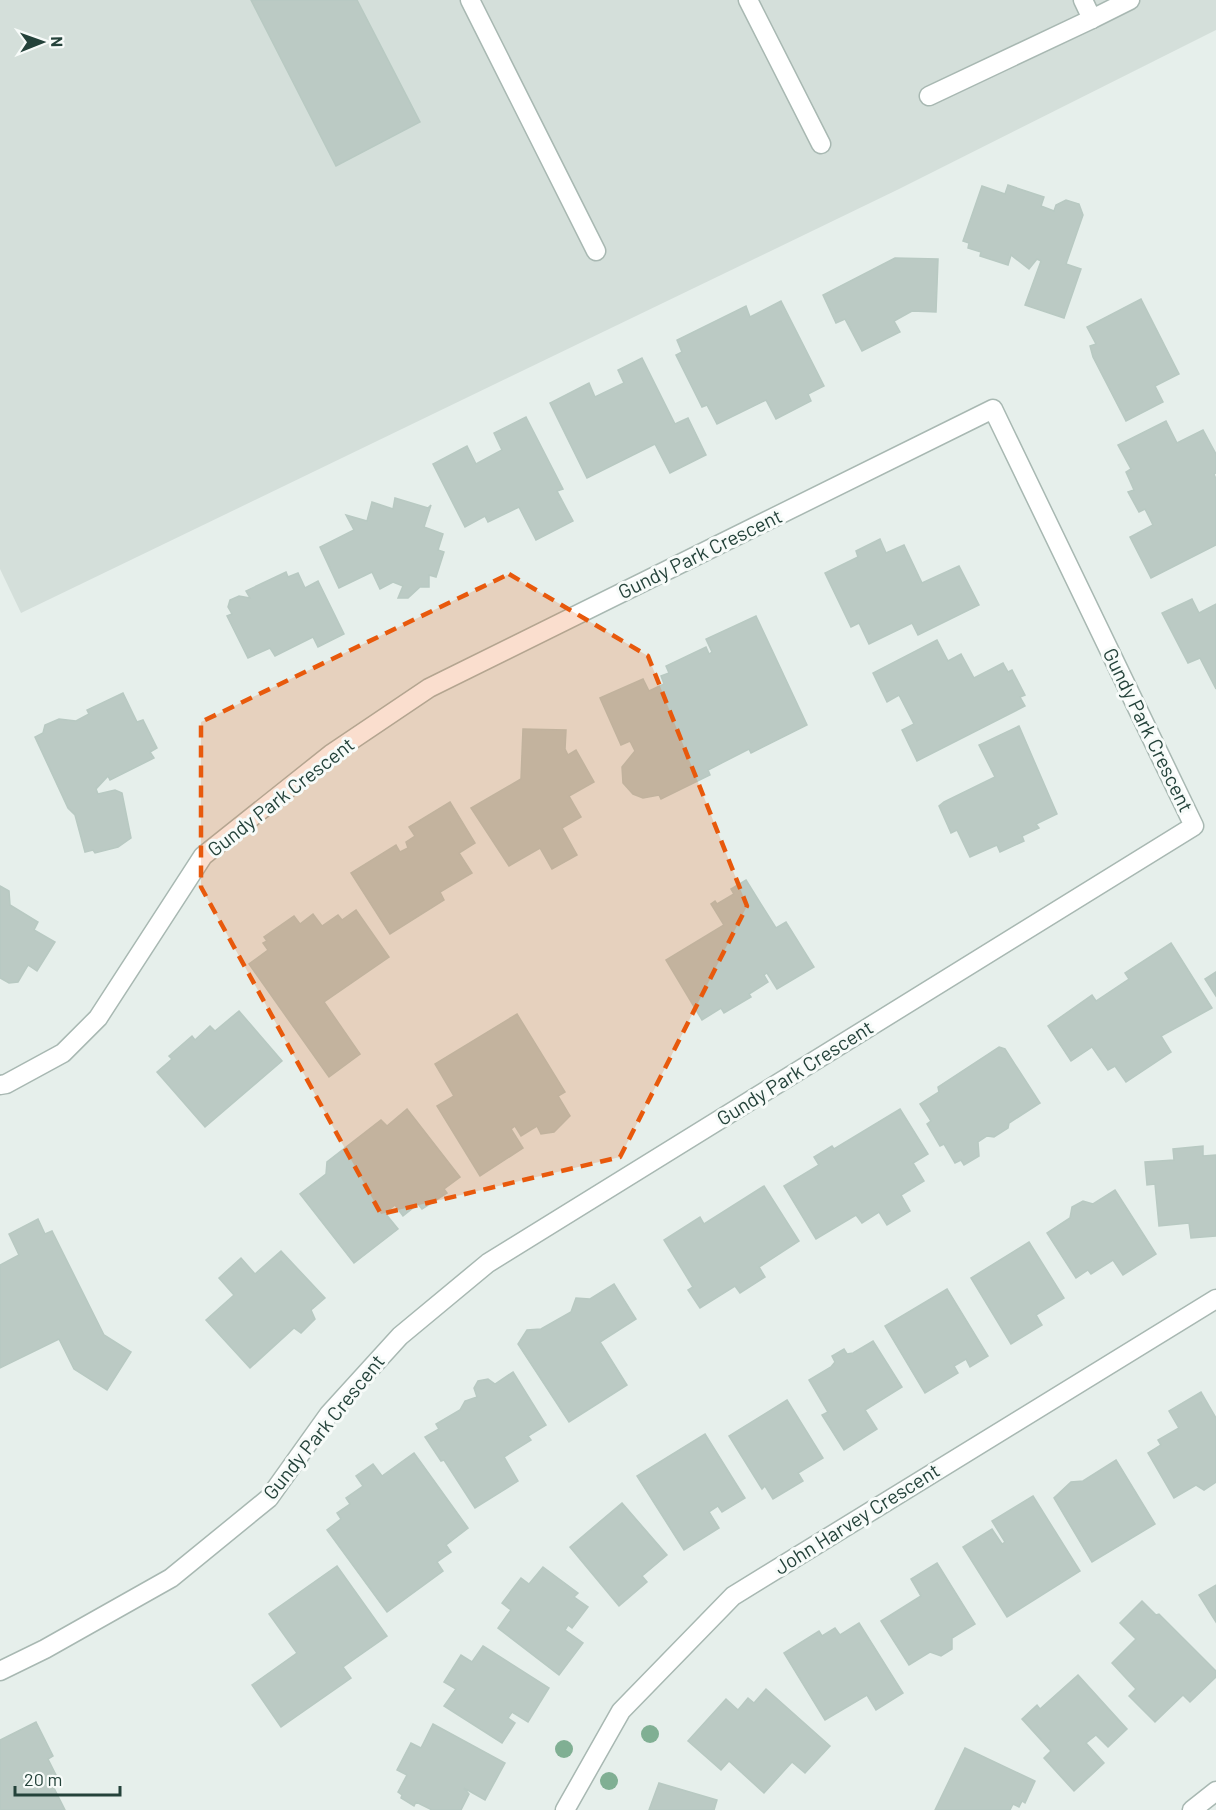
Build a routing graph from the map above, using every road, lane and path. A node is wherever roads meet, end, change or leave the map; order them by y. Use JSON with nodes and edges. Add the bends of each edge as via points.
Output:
{"nodes":[{"id":1,"x":470,"y":0,"type":"edge"},
{"id":2,"x":748,"y":0,"type":"edge"},
{"id":3,"x":1083,"y":0,"type":"edge"},
{"id":4,"x":1130,"y":0,"type":"edge"},
{"id":5,"x":1092,"y":19,"type":"junction"},
{"id":6,"x":929,"y":96,"type":"dead end"},
{"id":7,"x":821,"y":144,"type":"dead end"},
{"id":8,"x":596,"y":251,"type":"dead end"},
{"id":9,"x":0,"y":1085,"type":"edge"},
{"id":10,"x":1216,"y":1299,"type":"edge"},
{"id":11,"x":0,"y":1671,"type":"edge"},
{"id":12,"x":1216,"y":1791,"type":"edge"},
{"id":13,"x":565,"y":1810,"type":"edge"},
{"id":14,"x":1192,"y":1810,"type":"edge"}],
"edges":[{"from":1,"to":8,"type":"street"},
{"from":2,"to":7,"type":"street"},
{"from":3,"to":5,"type":"street"},
{"from":4,"to":5,"type":"street"},
{"from":5,"to":6,"type":"street"},
{"from":9,"to":11,"type":"street","name":"Gundy Park Crescent","via":[[63,1053],[98,1018],[203,856],[331,754],[429,688],[993,409],[1194,826],[488,1263],[400,1336],[329,1414],[269,1498],[171,1578]]},
{"from":10,"to":13,"type":"street","name":"John Harvey Crescent","via":[[733,1596],[621,1711]]},
{"from":12,"to":14,"type":"street"}]}
